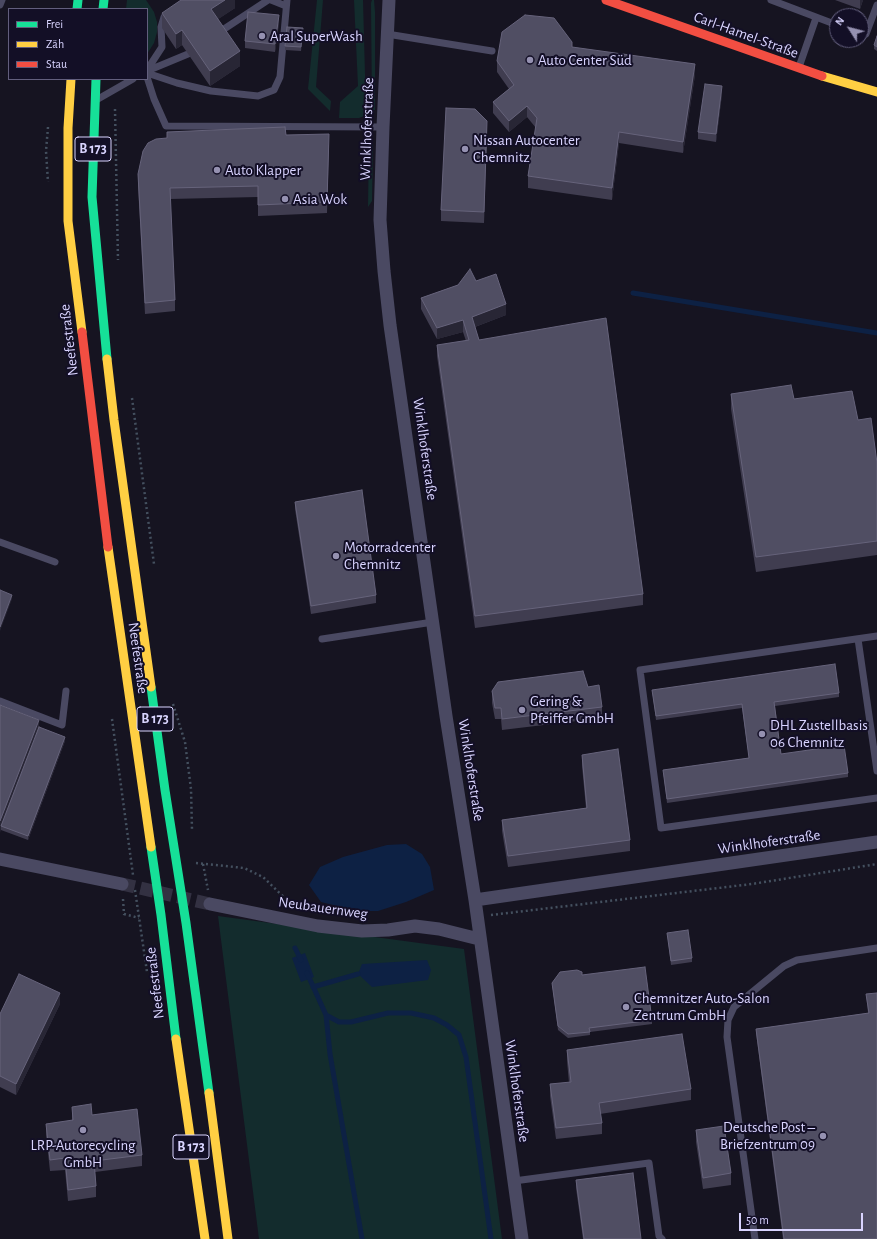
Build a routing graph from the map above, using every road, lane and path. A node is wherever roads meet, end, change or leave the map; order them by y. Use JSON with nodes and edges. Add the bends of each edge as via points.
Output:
{"nodes":[{"id":1,"x":2,"y":0,"type":"edge"},
{"id":2,"x":268,"y":0,"type":"edge"},
{"id":3,"x":271,"y":0,"type":"edge"},
{"id":4,"x":389,"y":0,"type":"edge"},
{"id":5,"x":606,"y":0,"type":"edge"},
{"id":6,"x":771,"y":0,"type":"edge"},
{"id":7,"x":286,"y":3,"type":"edge"},
{"id":8,"x":0,"y":5,"type":"edge"},
{"id":9,"x":877,"y":5,"type":"edge"},
{"id":10,"x":171,"y":13,"type":"edge"},
{"id":11,"x":816,"y":18,"type":"junction"},
{"id":12,"x":829,"y":22,"type":"edge"},
{"id":13,"x":869,"y":26,"type":"edge"},
{"id":14,"x":218,"y":34,"type":"edge"},
{"id":15,"x":387,"y":34,"type":"junction"},
{"id":16,"x":492,"y":51,"type":"dead end"},
{"id":17,"x":188,"y":54,"type":"edge"},
{"id":18,"x":798,"y":68,"type":"junction"},
{"id":19,"x":148,"y":69,"type":"edge"},
{"id":20,"x":148,"y":71,"type":"edge"},
{"id":21,"x":148,"y":71,"type":"edge"},
{"id":22,"x":71,"y":80,"type":"edge"},
{"id":23,"x":96,"y":80,"type":"edge"},
{"id":24,"x":131,"y":80,"type":"edge"},
{"id":25,"x":148,"y":80,"type":"edge"},
{"id":26,"x":115,"y":89,"type":"junction"},
{"id":27,"x":877,"y":92,"type":"edge"},
{"id":28,"x":95,"y":101,"type":"junction"},
{"id":29,"x":383,"y":127,"type":"junction"},
{"id":30,"x":118,"y":260,"type":"dead end"},
{"id":31,"x":131,"y":391,"type":"dead end"},
{"id":32,"x":0,"y":542,"type":"edge"},
{"id":33,"x":54,"y":562,"type":"dead end"},
{"id":34,"x":155,"y":567,"type":"dead end"},
{"id":35,"x":433,"y":622,"type":"junction"},
{"id":36,"x":877,"y":636,"type":"edge"},
{"id":37,"x":322,"y":639,"type":"dead end"},
{"id":38,"x":858,"y":639,"type":"junction"},
{"id":39,"x":66,"y":690,"type":"dead end"},
{"id":40,"x":172,"y":699,"type":"dead end"},
{"id":41,"x":0,"y":701,"type":"edge"},
{"id":42,"x":877,"y":771,"type":"edge"},
{"id":43,"x":877,"y":798,"type":"edge"},
{"id":44,"x":192,"y":832,"type":"dead end"},
{"id":45,"x":877,"y":842,"type":"edge"},
{"id":46,"x":0,"y":859,"type":"edge"},
{"id":47,"x":203,"y":864,"type":"junction"},
{"id":48,"x":877,"y":864,"type":"edge"},
{"id":49,"x":197,"y":870,"type":"dead end"},
{"id":50,"x":122,"y":884,"type":"joint"},
{"id":51,"x":475,"y":900,"type":"junction"},
{"id":52,"x":210,"y":904,"type":"tunnel mouth"},
{"id":53,"x":225,"y":907,"type":"junction"},
{"id":54,"x":477,"y":916,"type":"junction"},
{"id":55,"x":139,"y":918,"type":"dead end"},
{"id":56,"x":301,"y":923,"type":"junction"},
{"id":57,"x":479,"y":939,"type":"junction"},
{"id":58,"x":877,"y":948,"type":"edge"},
{"id":59,"x":514,"y":1181,"type":"junction"},
{"id":60,"x":205,"y":1239,"type":"edge"},
{"id":61,"x":228,"y":1239,"type":"edge"},
{"id":62,"x":522,"y":1239,"type":"edge"},
{"id":63,"x":662,"y":1239,"type":"edge"},
{"id":64,"x":755,"y":1239,"type":"edge"}],
"edges":[{"from":1,"to":8,"type":"lane"},
{"from":2,"to":14,"type":"lane"},
{"from":3,"to":7,"type":"lane"},
{"from":4,"to":15,"type":"street","name":"Winklhoferstraße"},
{"from":5,"to":18,"type":"main road","name":"Carl-Hamel-Straße"},
{"from":6,"to":11,"type":"lane"},
{"from":7,"to":20,"type":"lane","via":[[280,77],[274,90],[258,96],[211,91],[177,83]]},
{"from":9,"to":13,"type":"lane"},
{"from":10,"to":19,"type":"lane","via":[[164,17],[161,27],[162,46]]},
{"from":11,"to":12,"type":"lane"},
{"from":11,"to":18,"type":"lane"},
{"from":15,"to":16,"type":"lane"},
{"from":15,"to":29,"type":"street","name":"Winklhoferstraße"},
{"from":17,"to":21,"type":"lane"},
{"from":18,"to":27,"type":"main road","name":"Carl-Hamel-Straße"},
{"from":22,"to":60,"type":"main road","name":"Neefestraße","number":"B 173","via":[[68,221],[108,549]]},
{"from":23,"to":28,"type":"main road","name":"Neefestraße","number":"B 173"},
{"from":24,"to":26,"type":"lane"},
{"from":25,"to":29,"type":"lane","via":[[166,126]]},
{"from":26,"to":28,"type":"lane"},
{"from":26,"to":30,"type":"path"},
{"from":28,"to":61,"type":"main road","name":"Neefestraße","number":"B 173","via":[[92,197],[114,420]]},
{"from":29,"to":35,"type":"street","name":"Winklhoferstraße","via":[[380,232],[390,325]]},
{"from":31,"to":34,"type":"path"},
{"from":32,"to":33,"type":"lane"},
{"from":35,"to":37,"type":"lane"},
{"from":35,"to":51,"type":"street","name":"Winklhoferstraße"},
{"from":36,"to":38,"type":"lane"},
{"from":38,"to":42,"type":"lane"},
{"from":38,"to":43,"type":"lane","via":[[640,670],[661,828]]},
{"from":39,"to":41,"type":"lane","via":[[62,725]]},
{"from":40,"to":44,"type":"path","via":[[184,742],[191,789]]},
{"from":45,"to":51,"type":"street","name":"Winklhoferstraße"},
{"from":46,"to":50,"type":"street"},
{"from":47,"to":49,"type":"path","via":[[196,863]]},
{"from":47,"to":53,"type":"path","via":[[208,892],[224,895]]},
{"from":47,"to":56,"type":"path","via":[[244,868],[263,877],[290,902]]},
{"from":48,"to":54,"type":"path","via":[[752,884]]},
{"from":50,"to":55,"type":"path","via":[[124,914]]},
{"from":51,"to":54,"type":"street","name":"Winklhoferstraße"},
{"from":52,"to":53,"type":"street","name":"Neubauernweg"},
{"from":53,"to":56,"type":"street","name":"Neubauernweg"},
{"from":54,"to":57,"type":"street","name":"Winklhoferstraße"},
{"from":56,"to":57,"type":"street","name":"Neubauernweg","via":[[362,931],[415,926]]},
{"from":57,"to":59,"type":"street","name":"Winklhoferstraße"},
{"from":58,"to":64,"type":"lane","via":[[797,960],[784,966],[734,1007],[728,1020],[727,1037]]},
{"from":59,"to":62,"type":"street","name":"Winklhoferstraße"},
{"from":59,"to":63,"type":"lane","via":[[649,1163],[659,1236]]}]}
